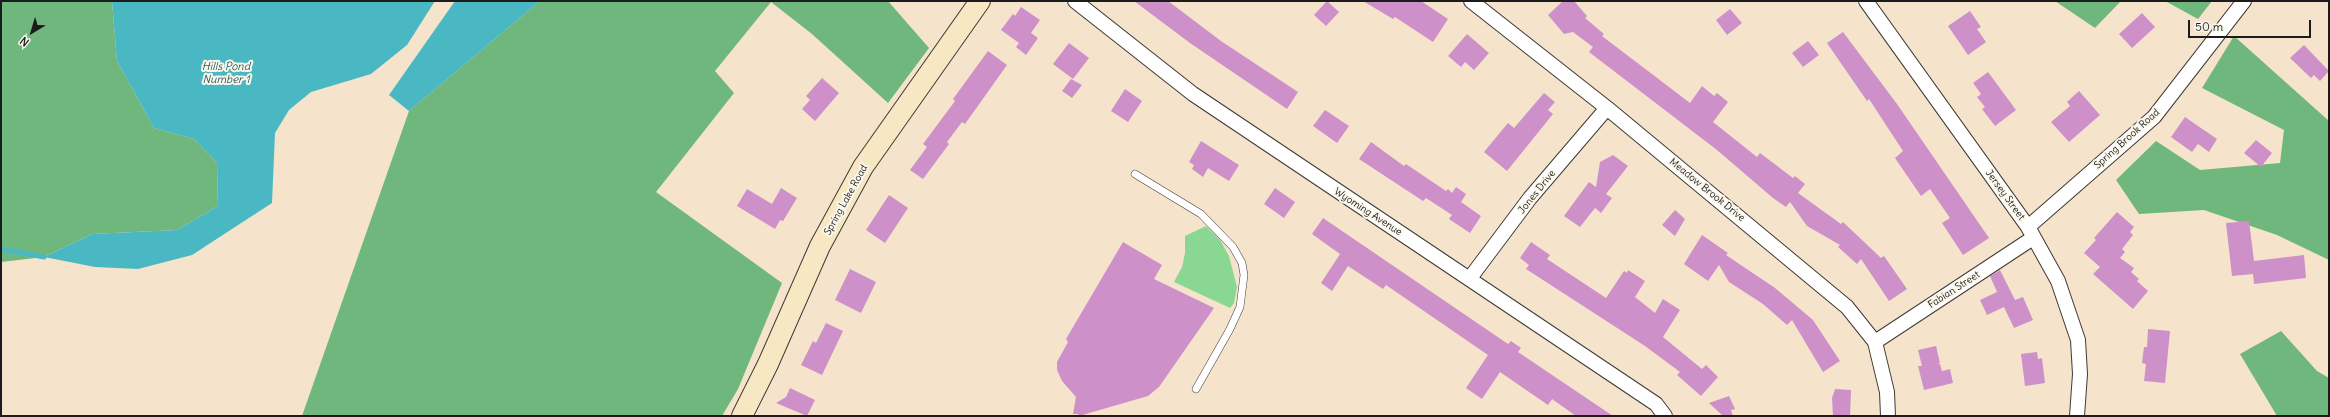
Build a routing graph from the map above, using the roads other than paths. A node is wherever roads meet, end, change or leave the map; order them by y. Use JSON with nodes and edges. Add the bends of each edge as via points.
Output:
{"nodes":[{"id":1,"x":980,"y":1,"type":"edge"},
{"id":2,"x":1075,"y":1,"type":"edge"},
{"id":3,"x":1471,"y":1,"type":"edge"},
{"id":4,"x":1866,"y":1,"type":"edge"},
{"id":5,"x":2244,"y":1,"type":"edge"},
{"id":6,"x":1607,"y":108,"type":"junction"},
{"id":7,"x":1135,"y":174,"type":"dead end"},
{"id":8,"x":2030,"y":232,"type":"junction"},
{"id":9,"x":1470,"y":278,"type":"junction"},
{"id":10,"x":1875,"y":342,"type":"junction"},
{"id":11,"x":1196,"y":389,"type":"dead end"},
{"id":12,"x":742,"y":416,"type":"edge"},
{"id":13,"x":1665,"y":416,"type":"edge"},
{"id":14,"x":1888,"y":416,"type":"edge"},
{"id":15,"x":2077,"y":416,"type":"edge"}],
"edges":[{"from":1,"to":12,"type":"main road","name":"Spring Lake Road","via":[[863,167],[820,246]]},
{"from":2,"to":9,"type":"street","name":"Wyoming Avenue","via":[[1193,94]]},
{"from":3,"to":6,"type":"street","name":"Meadow Brook Drive"},
{"from":4,"to":8,"type":"street","name":"Jersey Street"},
{"from":5,"to":8,"type":"street","name":"Spring Brook Road","via":[[2154,118]]},
{"from":6,"to":9,"type":"street","name":"Jones Drive","via":[[1530,198]]},
{"from":6,"to":10,"type":"street","name":"Meadow Brook Drive","via":[[1842,302]]},
{"from":7,"to":11,"type":"lane","via":[[1201,214],[1233,247],[1242,263],[1244,275],[1240,307]]},
{"from":8,"to":10,"type":"street","name":"Fabian Street"},
{"from":8,"to":15,"type":"street","name":"Jersey Street","via":[[2058,281],[2078,340],[2080,374]]},
{"from":9,"to":13,"type":"street","name":"Wyoming Avenue","via":[[1656,404]]},
{"from":10,"to":14,"type":"street","name":"Meadow Brook Drive","via":[[1887,392]]}]}
